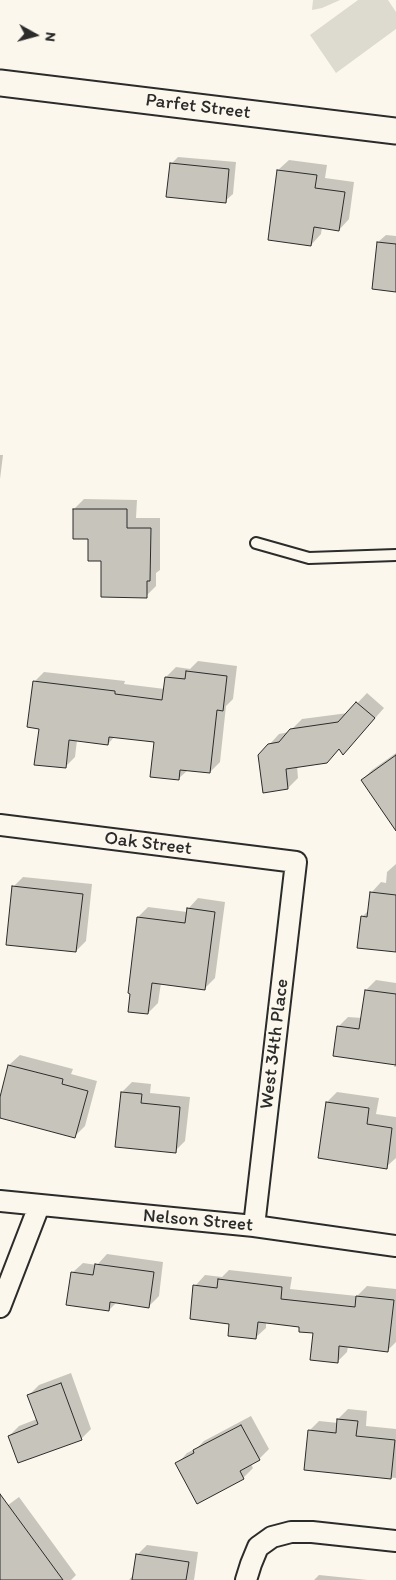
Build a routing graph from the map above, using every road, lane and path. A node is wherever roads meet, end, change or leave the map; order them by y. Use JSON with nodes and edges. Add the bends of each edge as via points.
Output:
{"nodes":[{"id":1,"x":0,"y":82,"type":"edge"},
{"id":2,"x":396,"y":131,"type":"edge"},
{"id":3,"x":256,"y":543,"type":"dead end"},
{"id":4,"x":396,"y":554,"type":"edge"},
{"id":5,"x":0,"y":825,"type":"edge"},
{"id":6,"x":296,"y":862,"type":"joint"},
{"id":7,"x":0,"y":1201,"type":"edge"},
{"id":8,"x":39,"y":1206,"type":"junction"},
{"id":9,"x":254,"y":1226,"type":"junction"},
{"id":10,"x":396,"y":1246,"type":"edge"},
{"id":11,"x":0,"y":1307,"type":"edge"},
{"id":12,"x":396,"y":1541,"type":"edge"},
{"id":13,"x":246,"y":1580,"type":"edge"}],
"edges":[{"from":1,"to":2,"type":"street","name":"Parfet Street"},
{"from":3,"to":4,"type":"lane","via":[[310,558]]},
{"from":5,"to":6,"type":"street","name":"Oak Street"},
{"from":6,"to":9,"type":"street","name":"West 34th Place"},
{"from":7,"to":8,"type":"street","name":"Nelson Street"},
{"from":8,"to":9,"type":"street","name":"Nelson Street"},
{"from":8,"to":11,"type":"street"},
{"from":9,"to":10,"type":"street","name":"Nelson Street"},
{"from":12,"to":13,"type":"street","via":[[291,1532],[272,1537],[258,1547]]}]}
